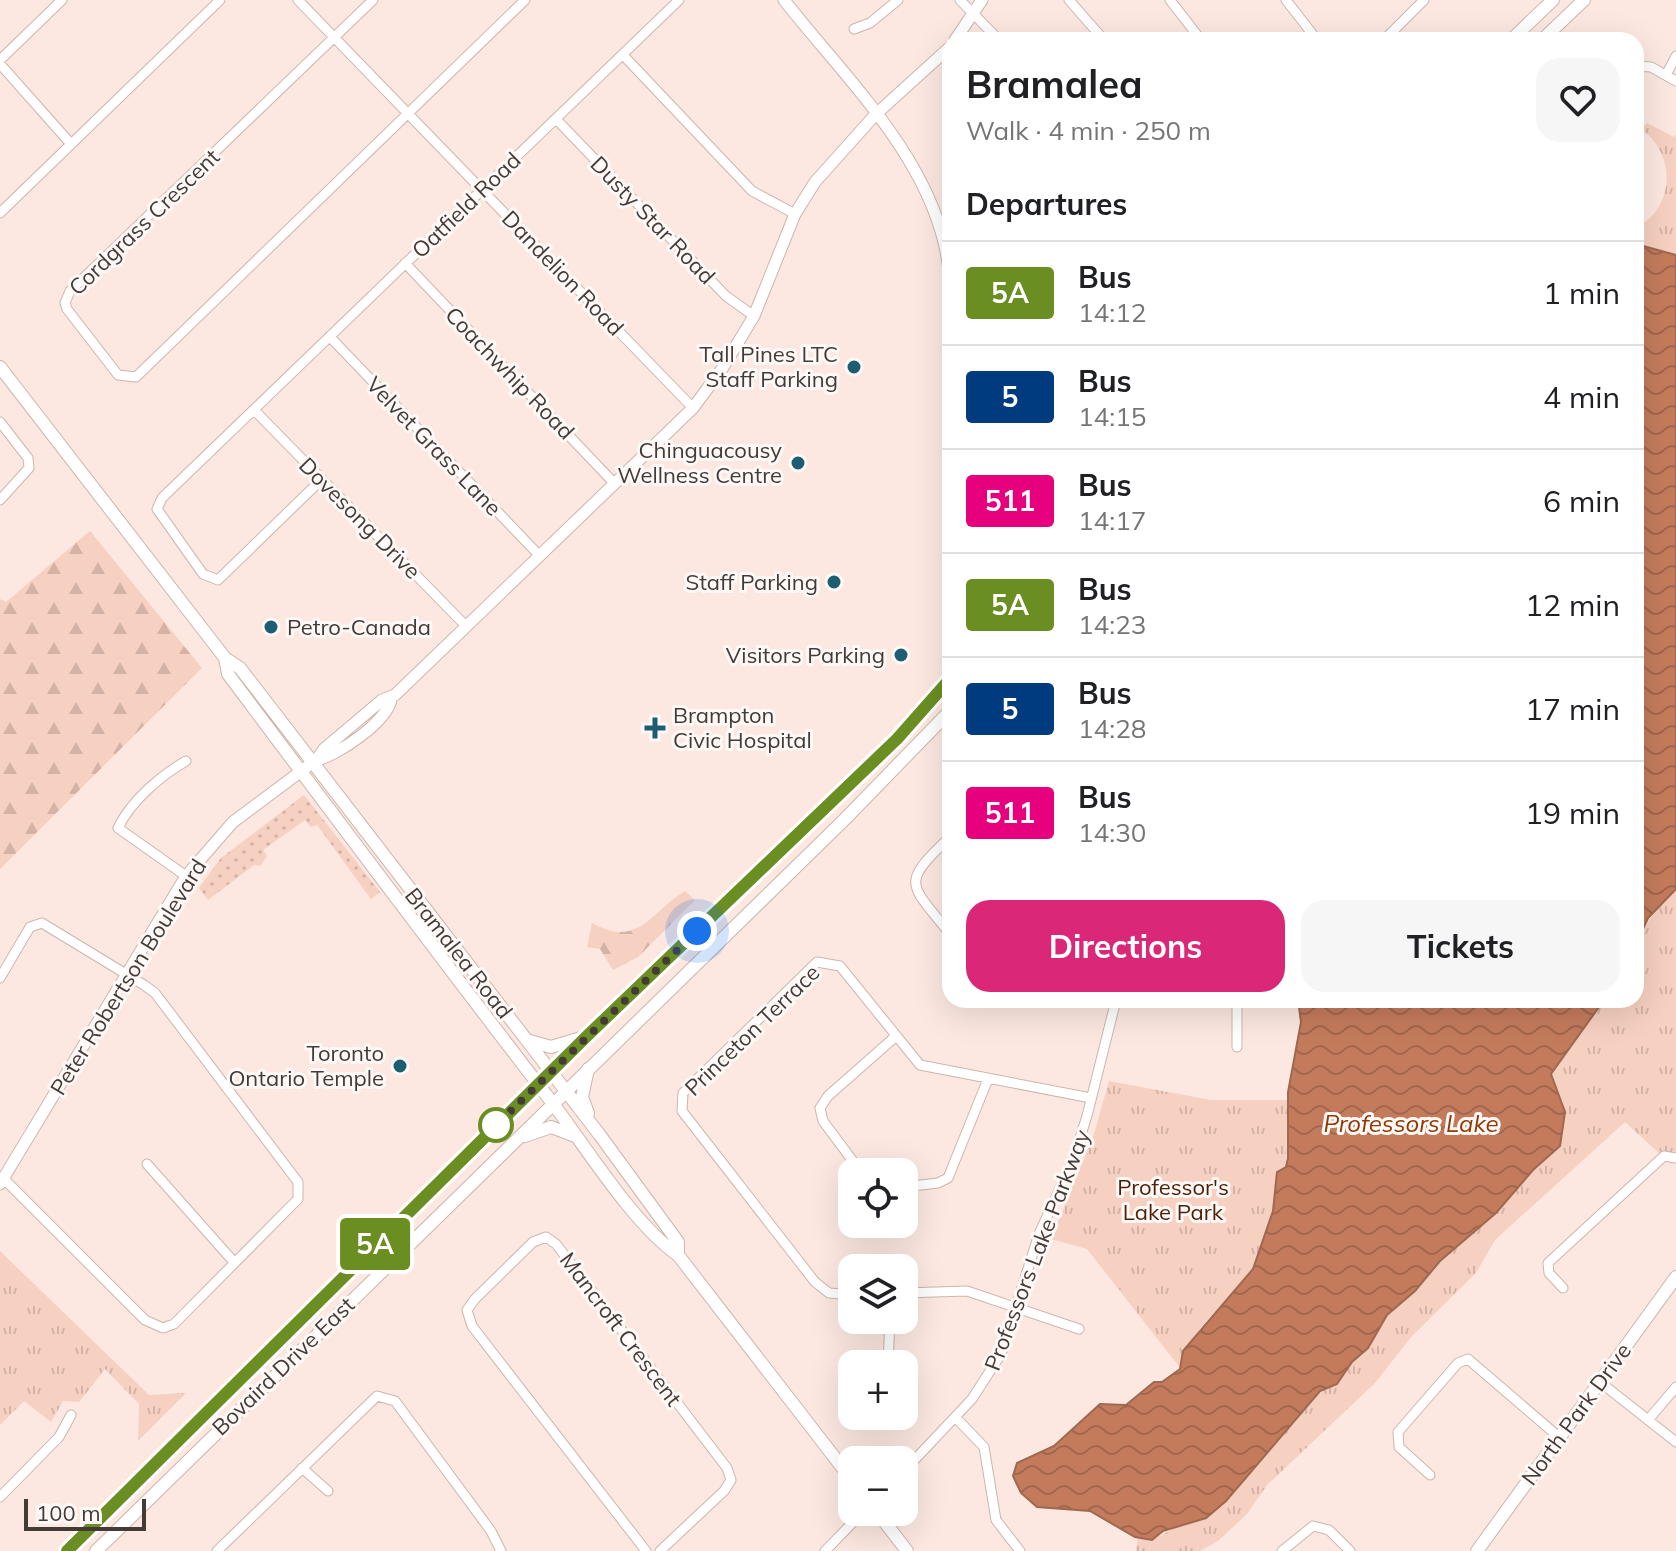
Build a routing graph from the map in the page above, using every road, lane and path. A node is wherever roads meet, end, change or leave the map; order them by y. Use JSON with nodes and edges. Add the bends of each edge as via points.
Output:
{"nodes":[{"id":1,"x":62,"y":0,"type":"edge"},
{"id":2,"x":220,"y":0,"type":"edge"},
{"id":3,"x":298,"y":0,"type":"edge"},
{"id":4,"x":373,"y":0,"type":"edge"},
{"id":5,"x":525,"y":0,"type":"edge"},
{"id":6,"x":679,"y":0,"type":"edge"},
{"id":7,"x":784,"y":0,"type":"edge"},
{"id":8,"x":898,"y":0,"type":"edge"},
{"id":9,"x":960,"y":0,"type":"edge"},
{"id":10,"x":982,"y":0,"type":"edge"},
{"id":11,"x":1069,"y":0,"type":"edge"},
{"id":12,"x":1170,"y":0,"type":"edge"},
{"id":13,"x":1286,"y":0,"type":"edge"},
{"id":14,"x":1424,"y":0,"type":"edge"},
{"id":15,"x":1553,"y":0,"type":"edge"},
{"id":16,"x":1584,"y":0,"type":"edge"},
{"id":17,"x":975,"y":12,"type":"junction"},
{"id":18,"x":854,"y":29,"type":"dead end"},
{"id":19,"x":961,"y":32,"type":"edge"},
{"id":20,"x":992,"y":32,"type":"edge"},
{"id":21,"x":1097,"y":32,"type":"edge"},
{"id":22,"x":1195,"y":32,"type":"edge"},
{"id":23,"x":1311,"y":32,"type":"edge"},
{"id":24,"x":1392,"y":32,"type":"edge"},
{"id":25,"x":1519,"y":32,"type":"edge"},
{"id":26,"x":1550,"y":32,"type":"edge"},
{"id":27,"x":336,"y":37,"type":"junction"},
{"id":28,"x":942,"y":54,"type":"edge"},
{"id":29,"x":623,"y":55,"type":"junction"},
{"id":30,"x":1676,"y":56,"type":"edge"},
{"id":31,"x":0,"y":62,"type":"edge"},
{"id":32,"x":1644,"y":67,"type":"edge"},
{"id":33,"x":1666,"y":75,"type":"junction"},
{"id":34,"x":1676,"y":81,"type":"edge"},
{"id":35,"x":408,"y":112,"type":"junction"},
{"id":36,"x":875,"y":115,"type":"junction"},
{"id":37,"x":556,"y":119,"type":"junction"},
{"id":38,"x":71,"y":144,"type":"junction"},
{"id":39,"x":483,"y":190,"type":"junction"},
{"id":40,"x":0,"y":213,"type":"edge"},
{"id":41,"x":795,"y":214,"type":"junction"},
{"id":42,"x":942,"y":239,"type":"edge"},
{"id":43,"x":405,"y":263,"type":"junction"},
{"id":44,"x":754,"y":316,"type":"junction"},
{"id":45,"x":331,"y":338,"type":"junction"},
{"id":46,"x":0,"y":367,"type":"edge"},
{"id":47,"x":693,"y":408,"type":"junction"},
{"id":48,"x":254,"y":410,"type":"junction"},
{"id":49,"x":0,"y":422,"type":"edge"},
{"id":50,"x":321,"y":480,"type":"junction"},
{"id":51,"x":614,"y":483,"type":"junction"},
{"id":52,"x":0,"y":500,"type":"edge"},
{"id":53,"x":538,"y":554,"type":"junction"},
{"id":54,"x":466,"y":626,"type":"junction"},
{"id":55,"x":225,"y":658,"type":"junction"},
{"id":56,"x":942,"y":688,"type":"edge"},
{"id":57,"x":942,"y":719,"type":"edge"},
{"id":58,"x":186,"y":761,"type":"dead end"},
{"id":59,"x":315,"y":761,"type":"junction"},
{"id":60,"x":301,"y":771,"type":"junction"},
{"id":61,"x":942,"y":844,"type":"edge"},
{"id":62,"x":186,"y":876,"type":"junction"},
{"id":63,"x":942,"y":924,"type":"edge"},
{"id":64,"x":128,"y":975,"type":"junction"},
{"id":65,"x":0,"y":978,"type":"edge"},
{"id":66,"x":1114,"y":1008,"type":"edge"},
{"id":67,"x":1237,"y":1008,"type":"edge"},
{"id":68,"x":525,"y":1036,"type":"junction"},
{"id":69,"x":587,"y":1036,"type":"junction"},
{"id":70,"x":895,"y":1037,"type":"junction"},
{"id":71,"x":1237,"y":1047,"type":"dead end"},
{"id":72,"x":590,"y":1065,"type":"junction"},
{"id":73,"x":550,"y":1072,"type":"junction"},
{"id":74,"x":988,"y":1079,"type":"junction"},
{"id":75,"x":537,"y":1084,"type":"junction"},
{"id":76,"x":565,"y":1090,"type":"junction"},
{"id":77,"x":1091,"y":1098,"type":"junction"},
{"id":78,"x":552,"y":1103,"type":"junction"},
{"id":79,"x":599,"y":1134,"type":"junction"},
{"id":80,"x":579,"y":1138,"type":"junction"},
{"id":81,"x":512,"y":1143,"type":"junction"},
{"id":82,"x":851,"y":1158,"type":"edge"},
{"id":83,"x":1676,"y":1158,"type":"edge"},
{"id":84,"x":147,"y":1164,"type":"dead end"},
{"id":85,"x":2,"y":1182,"type":"edge"},
{"id":86,"x":918,"y":1185,"type":"edge"},
{"id":87,"x":678,"y":1255,"type":"junction"},
{"id":88,"x":233,"y":1261,"type":"junction"},
{"id":89,"x":1676,"y":1277,"type":"edge"},
{"id":90,"x":1563,"y":1288,"type":"dead end"},
{"id":91,"x":918,"y":1293,"type":"edge"},
{"id":92,"x":838,"y":1294,"type":"edge"},
{"id":93,"x":1017,"y":1308,"type":"junction"},
{"id":94,"x":1079,"y":1329,"type":"dead end"},
{"id":95,"x":1600,"y":1382,"type":"junction"},
{"id":96,"x":1676,"y":1387,"type":"edge"},
{"id":97,"x":71,"y":1415,"type":"dead end"},
{"id":98,"x":955,"y":1417,"type":"junction"},
{"id":99,"x":1648,"y":1420,"type":"junction"},
{"id":100,"x":1560,"y":1438,"type":"junction"},
{"id":101,"x":1676,"y":1442,"type":"edge"},
{"id":102,"x":918,"y":1456,"type":"edge"},
{"id":103,"x":838,"y":1462,"type":"edge"},
{"id":104,"x":302,"y":1468,"type":"junction"},
{"id":105,"x":1430,"y":1475,"type":"dead end"},
{"id":106,"x":328,"y":1491,"type":"dead end"},
{"id":107,"x":0,"y":1497,"type":"edge"},
{"id":108,"x":849,"y":1526,"type":"edge"},
{"id":109,"x":888,"y":1526,"type":"edge"},
{"id":110,"x":67,"y":1551,"type":"edge"},
{"id":111,"x":96,"y":1551,"type":"edge"},
{"id":112,"x":217,"y":1551,"type":"edge"},
{"id":113,"x":501,"y":1551,"type":"edge"},
{"id":114,"x":646,"y":1551,"type":"edge"},
{"id":115,"x":660,"y":1551,"type":"edge"},
{"id":116,"x":825,"y":1551,"type":"edge"},
{"id":117,"x":907,"y":1551,"type":"edge"},
{"id":118,"x":1020,"y":1551,"type":"edge"},
{"id":119,"x":1282,"y":1551,"type":"edge"},
{"id":120,"x":1350,"y":1551,"type":"edge"},
{"id":121,"x":1477,"y":1551,"type":"edge"}],
"edges":[{"from":1,"to":31,"type":"street"},
{"from":2,"to":38,"type":"street"},
{"from":3,"to":27,"type":"street","name":"Dandelion Road"},
{"from":4,"to":27,"type":"street"},
{"from":5,"to":35,"type":"street"},
{"from":6,"to":29,"type":"street","name":"Oatfield Road"},
{"from":7,"to":36,"type":"street"},
{"from":8,"to":18,"type":"street"},
{"from":9,"to":17,"type":"street"},
{"from":10,"to":17,"type":"street"},
{"from":11,"to":21,"type":"street"},
{"from":12,"to":22,"type":"street"},
{"from":13,"to":23,"type":"street"},
{"from":14,"to":24,"type":"street"},
{"from":15,"to":25,"type":"main road"},
{"from":16,"to":26,"type":"main road"},
{"from":17,"to":19,"type":"street"},
{"from":17,"to":20,"type":"street"},
{"from":27,"to":35,"type":"street","name":"Dandelion Road"},
{"from":27,"to":35,"type":"street","name":"Cordgrass Crescent","via":[[66,296],[67,309],[118,375],[136,377]]},
{"from":28,"to":36,"type":"street","name":"Peter Robertson Boulevard"},
{"from":29,"to":37,"type":"street","name":"Oatfield Road"},
{"from":29,"to":41,"type":"street","via":[[752,191]]},
{"from":30,"to":33,"type":"street"},
{"from":31,"to":38,"type":"street"},
{"from":32,"to":33,"type":"street"},
{"from":33,"to":34,"type":"street"},
{"from":35,"to":39,"type":"street","name":"Dandelion Road"},
{"from":36,"to":41,"type":"street","name":"Peter Robertson Boulevard","via":[[815,182]]},
{"from":36,"to":42,"type":"street","via":[[903,151],[937,212]]},
{"from":37,"to":39,"type":"street","name":"Oatfield Road"},
{"from":37,"to":44,"type":"street","name":"Dusty Star Road","via":[[726,296]]},
{"from":38,"to":40,"type":"street"},
{"from":39,"to":43,"type":"street","name":"Oatfield Road"},
{"from":39,"to":47,"type":"street","name":"Dandelion Road"},
{"from":41,"to":44,"type":"street","name":"Peter Robertson Boulevard"},
{"from":43,"to":45,"type":"street","name":"Oatfield Road"},
{"from":43,"to":51,"type":"street","name":"Coachwhip Road"},
{"from":44,"to":47,"type":"street","name":"Peter Robertson Boulevard"},
{"from":45,"to":48,"type":"street","name":"Oatfield Road"},
{"from":45,"to":53,"type":"street","name":"Velvet Grass Lane"},
{"from":46,"to":55,"type":"main road","name":"Bramalea Road"},
{"from":47,"to":51,"type":"street","name":"Peter Robertson Boulevard"},
{"from":48,"to":50,"type":"street","name":"Dovesong Drive"},
{"from":48,"to":50,"type":"street","name":"Oatfield Road","via":[[159,502],[159,514],[203,574],[221,578]]},
{"from":49,"to":52,"type":"street","via":[[28,458],[29,468]]},
{"from":50,"to":54,"type":"street","name":"Dovesong Drive"},
{"from":51,"to":53,"type":"street","name":"Peter Robertson Boulevard"},
{"from":53,"to":54,"type":"street","name":"Peter Robertson Boulevard"},
{"from":54,"to":59,"type":"street","name":"Peter Robertson Boulevard","via":[[359,737],[330,758]]},
{"from":55,"to":59,"type":"main road","name":"Bramalea Road","via":[[240,668]]},
{"from":55,"to":60,"type":"main road","name":"Bramalea Road","via":[[228,674]]},
{"from":56,"to":69,"type":"main road","name":"Bovaird Drive East","via":[[897,739]]},
{"from":57,"to":72,"type":"main road","name":"Bovaird Drive East"},
{"from":58,"to":62,"type":"street","via":[[136,803],[118,828]]},
{"from":59,"to":60,"type":"street","name":"Peter Robertson Boulevard"},
{"from":59,"to":68,"type":"main road","name":"Bramalea Road"},
{"from":60,"to":62,"type":"street","name":"Peter Robertson Boulevard","via":[[233,822]]},
{"from":60,"to":75,"type":"main road","name":"Bramalea Road"},
{"from":61,"to":63,"type":"street","via":[[914,878],[915,889]]},
{"from":62,"to":64,"type":"street","name":"Peter Robertson Boulevard"},
{"from":64,"to":65,"type":"street","via":[[42,923],[30,927]]},
{"from":64,"to":85,"type":"street","name":"Peter Robertson Boulevard"},
{"from":64,"to":88,"type":"street","via":[[155,993],[298,1182],[298,1199]]},
{"from":66,"to":77,"type":"street","name":"Professors Lake Parkway"},
{"from":67,"to":71,"type":"street"},
{"from":68,"to":69,"type":"main road","via":[[551,1047]]},
{"from":68,"to":73,"type":"main road","name":"Bramalea Road"},
{"from":69,"to":73,"type":"main road","name":"Bovaird Drive East"},
{"from":70,"to":74,"type":"street","name":"Princeton Terrace","via":[[920,1065]]},
{"from":70,"to":82,"type":"street","via":[[820,1108],[823,1121]]},
{"from":70,"to":92,"type":"street","name":"Princeton Terrace","via":[[840,966],[817,962],[683,1093],[680,1102],[815,1282]]},
{"from":72,"to":76,"type":"main road","name":"Bovaird Drive East"},
{"from":72,"to":79,"type":"main road","via":[[582,1097]]},
{"from":73,"to":75,"type":"main road","name":"Bovaird Drive East"},
{"from":73,"to":76,"type":"main road","name":"Bramalea Road"},
{"from":74,"to":77,"type":"street","name":"Princeton Terrace"},
{"from":74,"to":86,"type":"street","via":[[948,1178]]},
{"from":75,"to":78,"type":"main road","name":"Bramalea Road"},
{"from":75,"to":110,"type":"main road","name":"Bovaird Drive East"},
{"from":76,"to":78,"type":"main road","name":"Bovaird Drive East"},
{"from":76,"to":79,"type":"main road","name":"Bramalea Road"},
{"from":77,"to":93,"type":"street","name":"Professors Lake Parkway"},
{"from":78,"to":80,"type":"main road","name":"Bramalea Road"},
{"from":78,"to":81,"type":"main road","name":"Bovaird Drive East"},
{"from":79,"to":87,"type":"main road","name":"Bramalea Road","via":[[678,1242]]},
{"from":80,"to":81,"type":"main road","via":[[546,1127]]},
{"from":80,"to":87,"type":"main road","name":"Bramalea Road","via":[[664,1245]]},
{"from":81,"to":111,"type":"main road","name":"Bovaird Drive East"},
{"from":83,"to":90,"type":"street","via":[[1664,1156],[1548,1263],[1549,1273]]},
{"from":84,"to":88,"type":"street"},
{"from":85,"to":88,"type":"street","via":[[145,1320],[163,1328],[174,1324]]},
{"from":87,"to":103,"type":"main road","name":"Bramalea Road"},
{"from":89,"to":95,"type":"main road","name":"North Park Drive"},
{"from":91,"to":93,"type":"street","via":[[967,1291]]},
{"from":93,"to":94,"type":"street"},
{"from":93,"to":98,"type":"street","name":"Professors Lake Parkway","via":[[988,1379]]},
{"from":95,"to":99,"type":"street"},
{"from":95,"to":100,"type":"main road","name":"North Park Drive"},
{"from":96,"to":99,"type":"street"},
{"from":97,"to":107,"type":"street","via":[[59,1437]]},
{"from":98,"to":102,"type":"street","name":"Professors Lake Parkway"},
{"from":98,"to":118,"type":"street","via":[[984,1447],[996,1520]]},
{"from":99,"to":101,"type":"street"},
{"from":100,"to":105,"type":"street","via":[[1468,1359],[1458,1363],[1398,1432],[1399,1447]]},
{"from":100,"to":121,"type":"main road","name":"North Park Drive"},
{"from":104,"to":106,"type":"street"},
{"from":104,"to":112,"type":"street"},
{"from":104,"to":113,"type":"street","via":[[368,1402],[387,1397],[438,1459]]},
{"from":108,"to":116,"type":"street"},
{"from":109,"to":117,"type":"main road"},
{"from":114,"to":115,"type":"street","name":"Mancroft Crescent","via":[[472,1326],[467,1310],[475,1299],[533,1242],[546,1237],[727,1468],[731,1480],[724,1491]]},
{"from":119,"to":120,"type":"street","via":[[1313,1526],[1329,1530]]}]}
